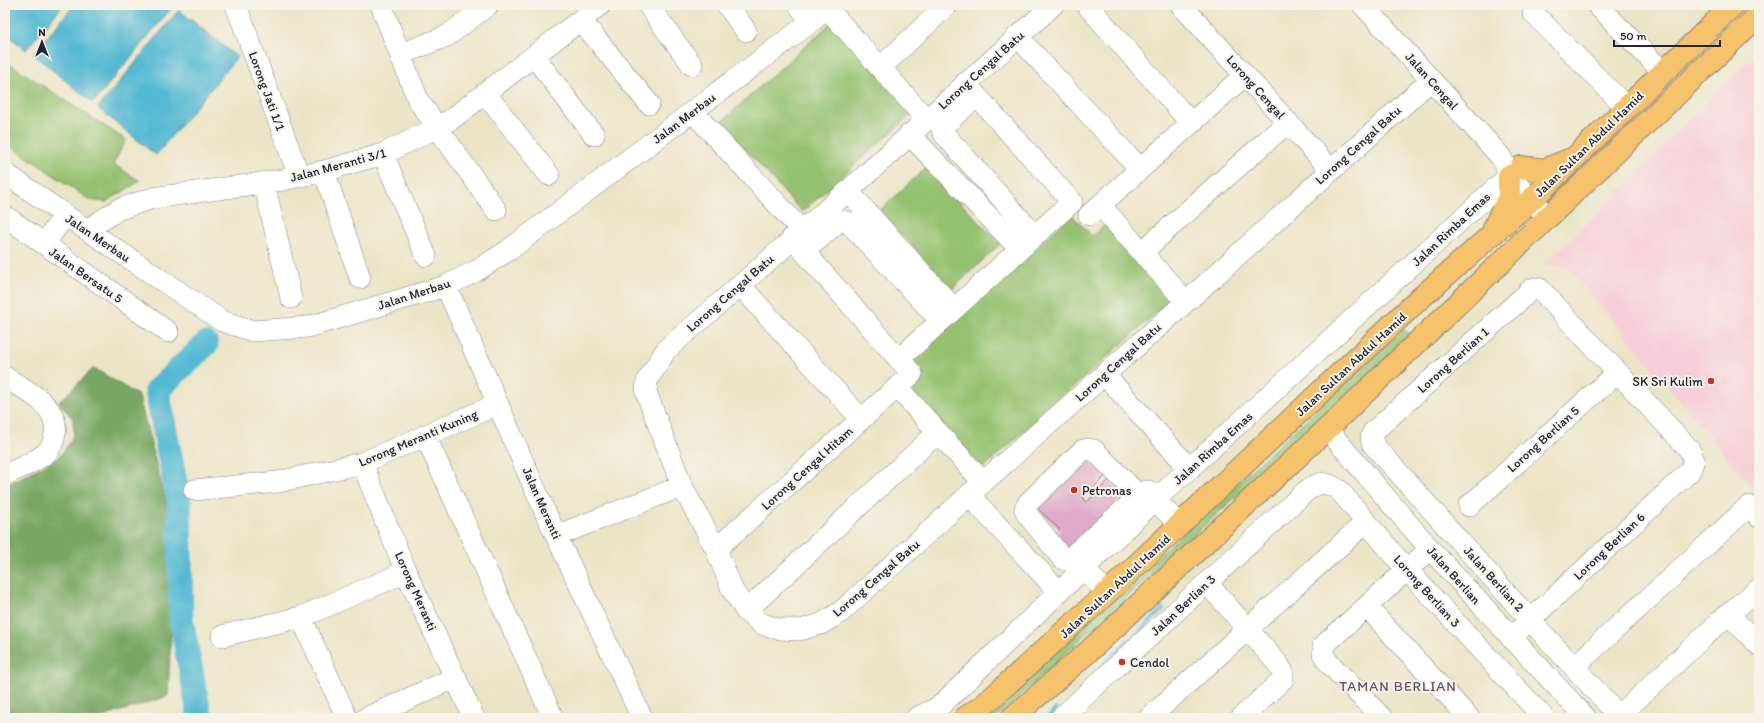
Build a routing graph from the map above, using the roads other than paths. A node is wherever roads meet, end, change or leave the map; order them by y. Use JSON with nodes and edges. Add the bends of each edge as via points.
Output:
{"nodes":[{"id":1,"x":236,"y":5,"type":"edge"},
{"id":2,"x":381,"y":5,"type":"edge"},
{"id":3,"x":488,"y":5,"type":"edge"},
{"id":4,"x":600,"y":5,"type":"edge"},
{"id":5,"x":648,"y":5,"type":"edge"},
{"id":6,"x":727,"y":5,"type":"edge"},
{"id":7,"x":799,"y":5,"type":"edge"},
{"id":8,"x":947,"y":5,"type":"edge"},
{"id":9,"x":1053,"y":5,"type":"edge"},
{"id":10,"x":1087,"y":5,"type":"edge"},
{"id":11,"x":1181,"y":5,"type":"edge"},
{"id":12,"x":1363,"y":5,"type":"edge"},
{"id":13,"x":1597,"y":5,"type":"edge"},
{"id":14,"x":1733,"y":5,"type":"edge"},
{"id":15,"x":829,"y":7,"type":"edge"},
{"id":16,"x":1533,"y":13,"type":"dead end"},
{"id":17,"x":1759,"y":15,"type":"edge"},
{"id":18,"x":581,"y":20,"type":"junction"},
{"id":19,"x":812,"y":22,"type":"junction"},
{"id":20,"x":746,"y":32,"type":"dead end"},
{"id":21,"x":1017,"y":36,"type":"junction"},
{"id":22,"x":401,"y":54,"type":"junction"},
{"id":23,"x":534,"y":56,"type":"junction"},
{"id":24,"x":692,"y":65,"type":"dead end"},
{"id":25,"x":880,"y":68,"type":"junction"},
{"id":26,"x":1663,"y":72,"type":"junction"},
{"id":27,"x":1245,"y":75,"type":"junction"},
{"id":28,"x":1431,"y":80,"type":"junction"},
{"id":29,"x":971,"y":89,"type":"junction"},
{"id":30,"x":485,"y":93,"type":"junction"},
{"id":31,"x":649,"y":104,"type":"dead end"},
{"id":32,"x":1626,"y":108,"type":"junction"},
{"id":33,"x":693,"y":112,"type":"junction"},
{"id":34,"x":926,"y":119,"type":"junction"},
{"id":35,"x":1288,"y":122,"type":"junction"},
{"id":36,"x":1191,"y":123,"type":"junction"},
{"id":37,"x":438,"y":127,"type":"junction"},
{"id":38,"x":909,"y":134,"type":"junction"},
{"id":39,"x":594,"y":135,"type":"dead end"},
{"id":40,"x":383,"y":154,"type":"junction"},
{"id":41,"x":1576,"y":157,"type":"junction"},
{"id":42,"x":1510,"y":167,"type":"junction"},
{"id":43,"x":1140,"y":169,"type":"junction"},
{"id":44,"x":1331,"y":170,"type":"junction"},
{"id":45,"x":324,"y":171,"type":"junction"},
{"id":46,"x":5,"y":173,"type":"edge"},
{"id":47,"x":549,"y":175,"type":"dead end"},
{"id":48,"x":298,"y":176,"type":"junction"},
{"id":49,"x":264,"y":184,"type":"junction"},
{"id":50,"x":848,"y":190,"type":"junction"},
{"id":51,"x":1537,"y":194,"type":"junction"},
{"id":52,"x":496,"y":210,"type":"dead end"},
{"id":53,"x":1554,"y":212,"type":"junction"},
{"id":54,"x":65,"y":215,"type":"junction"},
{"id":55,"x":5,"y":216,"type":"edge"},
{"id":56,"x":87,"y":230,"type":"junction"},
{"id":57,"x":1490,"y":236,"type":"junction"},
{"id":58,"x":799,"y":240,"type":"junction"},
{"id":59,"x":1027,"y":242,"type":"junction"},
{"id":60,"x":44,"y":244,"type":"junction"},
{"id":61,"x":1142,"y":252,"type":"junction"},
{"id":62,"x":426,"y":256,"type":"dead end"},
{"id":63,"x":360,"y":278,"type":"dead end"},
{"id":64,"x":740,"y":285,"type":"junction"},
{"id":65,"x":446,"y":286,"type":"junction"},
{"id":66,"x":291,"y":298,"type":"dead end"},
{"id":67,"x":1186,"y":302,"type":"junction"},
{"id":68,"x":948,"y":315,"type":"junction"},
{"id":69,"x":168,"y":332,"type":"dead end"},
{"id":70,"x":899,"y":359,"type":"junction"},
{"id":71,"x":1618,"y":372,"type":"junction"},
{"id":72,"x":1104,"y":374,"type":"junction"},
{"id":73,"x":5,"y":377,"type":"edge"},
{"id":74,"x":897,"y":387,"type":"junction"},
{"id":75,"x":498,"y":404,"type":"junction"},
{"id":76,"x":861,"y":419,"type":"junction"},
{"id":77,"x":1327,"y":429,"type":"junction"},
{"id":78,"x":938,"y":432,"type":"junction"},
{"id":79,"x":426,"y":435,"type":"junction"},
{"id":80,"x":1371,"y":438,"type":"joint"},
{"id":81,"x":362,"y":463,"type":"junction"},
{"id":82,"x":1190,"y":469,"type":"junction"},
{"id":83,"x":5,"y":476,"type":"edge"},
{"id":84,"x":682,"y":486,"type":"junction"},
{"id":85,"x":976,"y":488,"type":"junction"},
{"id":86,"x":194,"y":490,"type":"dead end"},
{"id":87,"x":1305,"y":492,"type":"joint"},
{"id":88,"x":1147,"y":498,"type":"junction"},
{"id":89,"x":1469,"y":506,"type":"dead end"},
{"id":90,"x":1759,"y":517,"type":"edge"},
{"id":91,"x":1366,"y":522,"type":"junction"},
{"id":92,"x":1180,"y":525,"type":"junction"},
{"id":93,"x":556,"y":536,"type":"junction"},
{"id":94,"x":716,"y":549,"type":"junction"},
{"id":95,"x":1430,"y":549,"type":"junction"},
{"id":96,"x":1078,"y":563,"type":"junction"},
{"id":97,"x":1407,"y":570,"type":"junction"},
{"id":98,"x":406,"y":572,"type":"junction"},
{"id":99,"x":1207,"y":583,"type":"junction"},
{"id":100,"x":1759,"y":589,"type":"edge"},
{"id":101,"x":1059,"y":592,"type":"junction"},
{"id":102,"x":1107,"y":593,"type":"junction"},
{"id":103,"x":1368,"y":607,"type":"junction"},
{"id":104,"x":746,"y":611,"type":"junction"},
{"id":105,"x":1728,"y":614,"type":"junction"},
{"id":106,"x":301,"y":617,"type":"junction"},
{"id":107,"x":1530,"y":620,"type":"junction"},
{"id":108,"x":1248,"y":628,"type":"junction"},
{"id":109,"x":222,"y":636,"type":"dead end"},
{"id":110,"x":1511,"y":638,"type":"junction"},
{"id":111,"x":1759,"y":645,"type":"edge"},
{"id":112,"x":1574,"y":667,"type":"junction"},
{"id":113,"x":456,"y":677,"type":"junction"},
{"id":114,"x":980,"y":712,"type":"edge"},
{"id":115,"x":1620,"y":717,"type":"edge"},
{"id":116,"x":347,"y":718,"type":"edge"},
{"id":117,"x":366,"y":718,"type":"edge"},
{"id":118,"x":474,"y":718,"type":"edge"},
{"id":119,"x":553,"y":718,"type":"edge"},
{"id":120,"x":642,"y":718,"type":"edge"},
{"id":121,"x":916,"y":718,"type":"edge"},
{"id":122,"x":965,"y":718,"type":"edge"},
{"id":123,"x":1013,"y":718,"type":"edge"},
{"id":124,"x":1061,"y":718,"type":"edge"},
{"id":125,"x":1149,"y":718,"type":"edge"},
{"id":126,"x":1241,"y":718,"type":"edge"},
{"id":127,"x":1382,"y":718,"type":"edge"},
{"id":128,"x":1469,"y":718,"type":"edge"},
{"id":129,"x":1544,"y":718,"type":"edge"},
{"id":130,"x":1586,"y":718,"type":"edge"}],
"edges":[{"from":1,"to":48,"type":"street","name":"Lorong Jati 1/1"},
{"from":2,"to":22,"type":"street"},
{"from":3,"to":22,"type":"street","via":[[447,36]]},
{"from":4,"to":18,"type":"street","name":"Jalan Meranti 3/1"},
{"from":5,"to":24,"type":"street"},
{"from":6,"to":20,"type":"street"},
{"from":7,"to":19,"type":"street"},
{"from":8,"to":25,"type":"street"},
{"from":9,"to":21,"type":"street","name":"Lorong Cengal Batu"},
{"from":10,"to":36,"type":"street"},
{"from":11,"to":27,"type":"street","name":"Lorong Cengal"},
{"from":12,"to":28,"type":"street","name":"Jalan Cengal"},
{"from":13,"to":26,"type":"street"},
{"from":14,"to":26,"type":"main road","name":"Jalan Sultan Abdul Hamid"},
{"from":15,"to":19,"type":"street","name":"Jalan Merbau"},
{"from":15,"to":25,"type":"street"},
{"from":16,"to":32,"type":"street"},
{"from":17,"to":53,"type":"main road","name":"Jalan Sultan Abdul Hamid"},
{"from":18,"to":23,"type":"street","name":"Jalan Meranti 3/1"},
{"from":18,"to":31,"type":"street"},
{"from":19,"to":33,"type":"street","name":"Jalan Merbau"},
{"from":21,"to":29,"type":"street","name":"Lorong Cengal Batu"},
{"from":21,"to":43,"type":"street"},
{"from":22,"to":37,"type":"street","via":[[418,100]]},
{"from":23,"to":30,"type":"street","name":"Jalan Meranti 3/1"},
{"from":23,"to":39,"type":"street"},
{"from":25,"to":34,"type":"street"},
{"from":26,"to":32,"type":"main road","name":"Jalan Sultan Abdul Hamid"},
{"from":27,"to":35,"type":"street","name":"Lorong Cengal"},
{"from":27,"to":36,"type":"street"},
{"from":28,"to":42,"type":"street","name":"Jalan Cengal"},
{"from":28,"to":44,"type":"street","name":"Lorong Cengal Batu"},
{"from":29,"to":34,"type":"street","name":"Lorong Cengal Batu"},
{"from":29,"to":59,"type":"street","via":[[942,130]]},
{"from":29,"to":59,"type":"street","via":[[1072,202]]},
{"from":30,"to":37,"type":"street","name":"Jalan Meranti 3/1"},
{"from":30,"to":47,"type":"street"},
{"from":32,"to":41,"type":"main road","name":"Jalan Sultan Abdul Hamid"},
{"from":33,"to":58,"type":"street"},
{"from":33,"to":65,"type":"street","name":"Jalan Merbau","via":[[509,250]]},
{"from":34,"to":38,"type":"street","name":"Lorong Cengal Batu"},
{"from":35,"to":44,"type":"street","name":"Lorong Cengal"},
{"from":35,"to":61,"type":"street"},
{"from":36,"to":43,"type":"street"},
{"from":37,"to":40,"type":"street","name":"Jalan Meranti 3/1"},
{"from":37,"to":52,"type":"street"},
{"from":38,"to":50,"type":"street","name":"Lorong Cengal Batu"},
{"from":38,"to":59,"type":"street"},
{"from":40,"to":45,"type":"street","name":"Jalan Meranti 3/1"},
{"from":40,"to":62,"type":"street"},
{"from":41,"to":42,"type":"main road","via":[[1544,170]]},
{"from":41,"to":51,"type":"main road","name":"Jalan Sultan Abdul Hamid"},
{"from":42,"to":51,"type":"street","name":"Jalan Cengal"},
{"from":42,"to":57,"type":"main road","via":[[1508,197]]},
{"from":42,"to":82,"type":"street","name":"Jalan Rimba Emas"},
{"from":43,"to":61,"type":"street","via":[[1095,210]]},
{"from":44,"to":67,"type":"street","name":"Lorong Cengal Batu"},
{"from":45,"to":48,"type":"street","name":"Jalan Meranti 3/1"},
{"from":45,"to":63,"type":"street"},
{"from":46,"to":54,"type":"street","name":"Jalan Merbau"},
{"from":48,"to":49,"type":"street","name":"Jalan Meranti 3/1"},
{"from":49,"to":56,"type":"street","name":"Jalan Meranti 3/1","via":[[154,198],[119,209]]},
{"from":49,"to":66,"type":"street"},
{"from":50,"to":58,"type":"street","name":"Lorong Cengal Batu"},
{"from":50,"to":68,"type":"street"},
{"from":51,"to":53,"type":"street","name":"Jalan Cengal"},
{"from":51,"to":57,"type":"main road","name":"Jalan Sultan Abdul Hamid"},
{"from":53,"to":77,"type":"main road","name":"Jalan Sultan Abdul Hamid"},
{"from":54,"to":56,"type":"street","name":"Jalan Merbau"},
{"from":54,"to":60,"type":"street"},
{"from":55,"to":60,"type":"street","name":"Jalan Bersatu 5"},
{"from":56,"to":65,"type":"street","name":"Jalan Merbau","via":[[222,321],[253,331],[308,327]]},
{"from":57,"to":92,"type":"main road","name":"Jalan Sultan Abdul Hamid","via":[[1416,302]]},
{"from":58,"to":64,"type":"street","name":"Lorong Cengal Batu"},
{"from":58,"to":68,"type":"street","via":[[838,222],[848,222]]},
{"from":58,"to":70,"type":"street"},
{"from":59,"to":68,"type":"street"},
{"from":60,"to":69,"type":"street","name":"Jalan Bersatu 5"},
{"from":61,"to":67,"type":"street"},
{"from":64,"to":76,"type":"street"},
{"from":64,"to":84,"type":"street","name":"Lorong Cengal Batu","via":[[666,350],[647,381],[646,392]]},
{"from":65,"to":75,"type":"street","name":"Jalan Meranti"},
{"from":67,"to":72,"type":"street","name":"Lorong Cengal Batu"},
{"from":68,"to":70,"type":"street"},
{"from":70,"to":74,"type":"street","name":"Lorong Cengal Hitam","via":[[912,374]]},
{"from":71,"to":80,"type":"street","name":"Lorong Berlian 1","via":[[1540,289],[1532,289],[1373,432]]},
{"from":71,"to":89,"type":"street","name":"Lorong Berlian 5"},
{"from":71,"to":107,"type":"street","name":"Lorong Berlian 6","via":[[1689,448],[1694,460],[1690,472]]},
{"from":72,"to":82,"type":"street"},
{"from":72,"to":85,"type":"street","name":"Lorong Cengal Batu"},
{"from":73,"to":83,"type":"street","via":[[41,400],[52,413],[56,430],[53,444],[45,454]]},
{"from":74,"to":76,"type":"street","name":"Lorong Cengal Hitam"},
{"from":74,"to":78,"type":"street"},
{"from":75,"to":79,"type":"street","name":"Lorong Meranti Kuning"},
{"from":75,"to":93,"type":"street","name":"Jalan Meranti"},
{"from":76,"to":94,"type":"street","name":"Lorong Cengal Hitam"},
{"from":77,"to":95,"type":"street","name":"Jalan Berlian"},
{"from":77,"to":123,"type":"main road","name":"Jalan Sultan Abdul Hamid","via":[[1089,651]]},
{"from":78,"to":85,"type":"street"},
{"from":78,"to":104,"type":"street"},
{"from":79,"to":81,"type":"street","name":"Lorong Meranti Kuning"},
{"from":79,"to":119,"type":"street"},
{"from":80,"to":107,"type":"street","name":"Jalan Berlian 2","via":[[1372,443]]},
{"from":81,"to":86,"type":"street","name":"Lorong Meranti Kuning","via":[[278,482]]},
{"from":81,"to":98,"type":"street","name":"Lorong Meranti"},
{"from":82,"to":88,"type":"street","name":"Jalan Rimba Emas"},
{"from":84,"to":93,"type":"street"},
{"from":84,"to":94,"type":"street","name":"Lorong Cengal Batu"},
{"from":85,"to":101,"type":"street"},
{"from":85,"to":104,"type":"street","name":"Lorong Cengal Batu","via":[[841,612],[821,624],[800,630],[779,629],[762,624]]},
{"from":87,"to":91,"type":"street","name":"Lorong Berlian 3","via":[[1321,483],[1331,484]]},
{"from":87,"to":99,"type":"street","name":"Jalan Berlian 3"},
{"from":88,"to":92,"type":"street"},
{"from":88,"to":96,"type":"street","name":"Jalan Rimba Emas"},
{"from":88,"to":96,"type":"street","via":[[1094,450],[1083,450],[1029,502],[1025,509],[1062,558]]},
{"from":90,"to":112,"type":"street","via":[[1749,506]]},
{"from":91,"to":97,"type":"street","name":"Lorong Berlian 3"},
{"from":91,"to":108,"type":"street"},
{"from":92,"to":102,"type":"main road","name":"Jalan Sultan Abdul Hamid"},
{"from":93,"to":120,"type":"street","name":"Jalan Meranti"},
{"from":94,"to":104,"type":"street","name":"Lorong Cengal Batu","via":[[732,589]]},
{"from":95,"to":97,"type":"street"},
{"from":95,"to":110,"type":"street","name":"Jalan Berlian"},
{"from":96,"to":101,"type":"street","name":"Jalan Rimba Emas"},
{"from":96,"to":102,"type":"street"},
{"from":97,"to":103,"type":"street"},
{"from":97,"to":129,"type":"street","name":"Lorong Berlian 3"},
{"from":98,"to":106,"type":"street"},
{"from":98,"to":113,"type":"street","name":"Lorong Meranti"},
{"from":99,"to":108,"type":"street"},
{"from":99,"to":124,"type":"street","name":"Jalan Berlian 3"},
{"from":100,"to":105,"type":"street"},
{"from":101,"to":121,"type":"street","name":"Jalan Rimba Emas","via":[[939,707]]},
{"from":102,"to":114,"type":"main road","name":"Jalan Sultan Abdul Hamid"},
{"from":103,"to":127,"type":"street","via":[[1323,646],[1323,654]]},
{"from":103,"to":128,"type":"street"},
{"from":105,"to":111,"type":"street"},
{"from":105,"to":115,"type":"street"},
{"from":106,"to":109,"type":"street"},
{"from":106,"to":116,"type":"street"},
{"from":107,"to":110,"type":"street","name":"Lorong Berlian 6"},
{"from":107,"to":112,"type":"street","name":"Jalan Berlian 2"},
{"from":108,"to":125,"type":"street"},
{"from":108,"to":126,"type":"street","via":[[1278,664],[1283,672],[1283,679]]},
{"from":110,"to":130,"type":"street","name":"Jalan Berlian"},
{"from":112,"to":115,"type":"street","name":"Jalan Berlian 2"},
{"from":113,"to":117,"type":"street"},
{"from":113,"to":118,"type":"street","name":"Lorong Meranti"},
{"from":114,"to":122,"type":"main road","name":"Jalan Sultan Abdul Hamid"}]}
